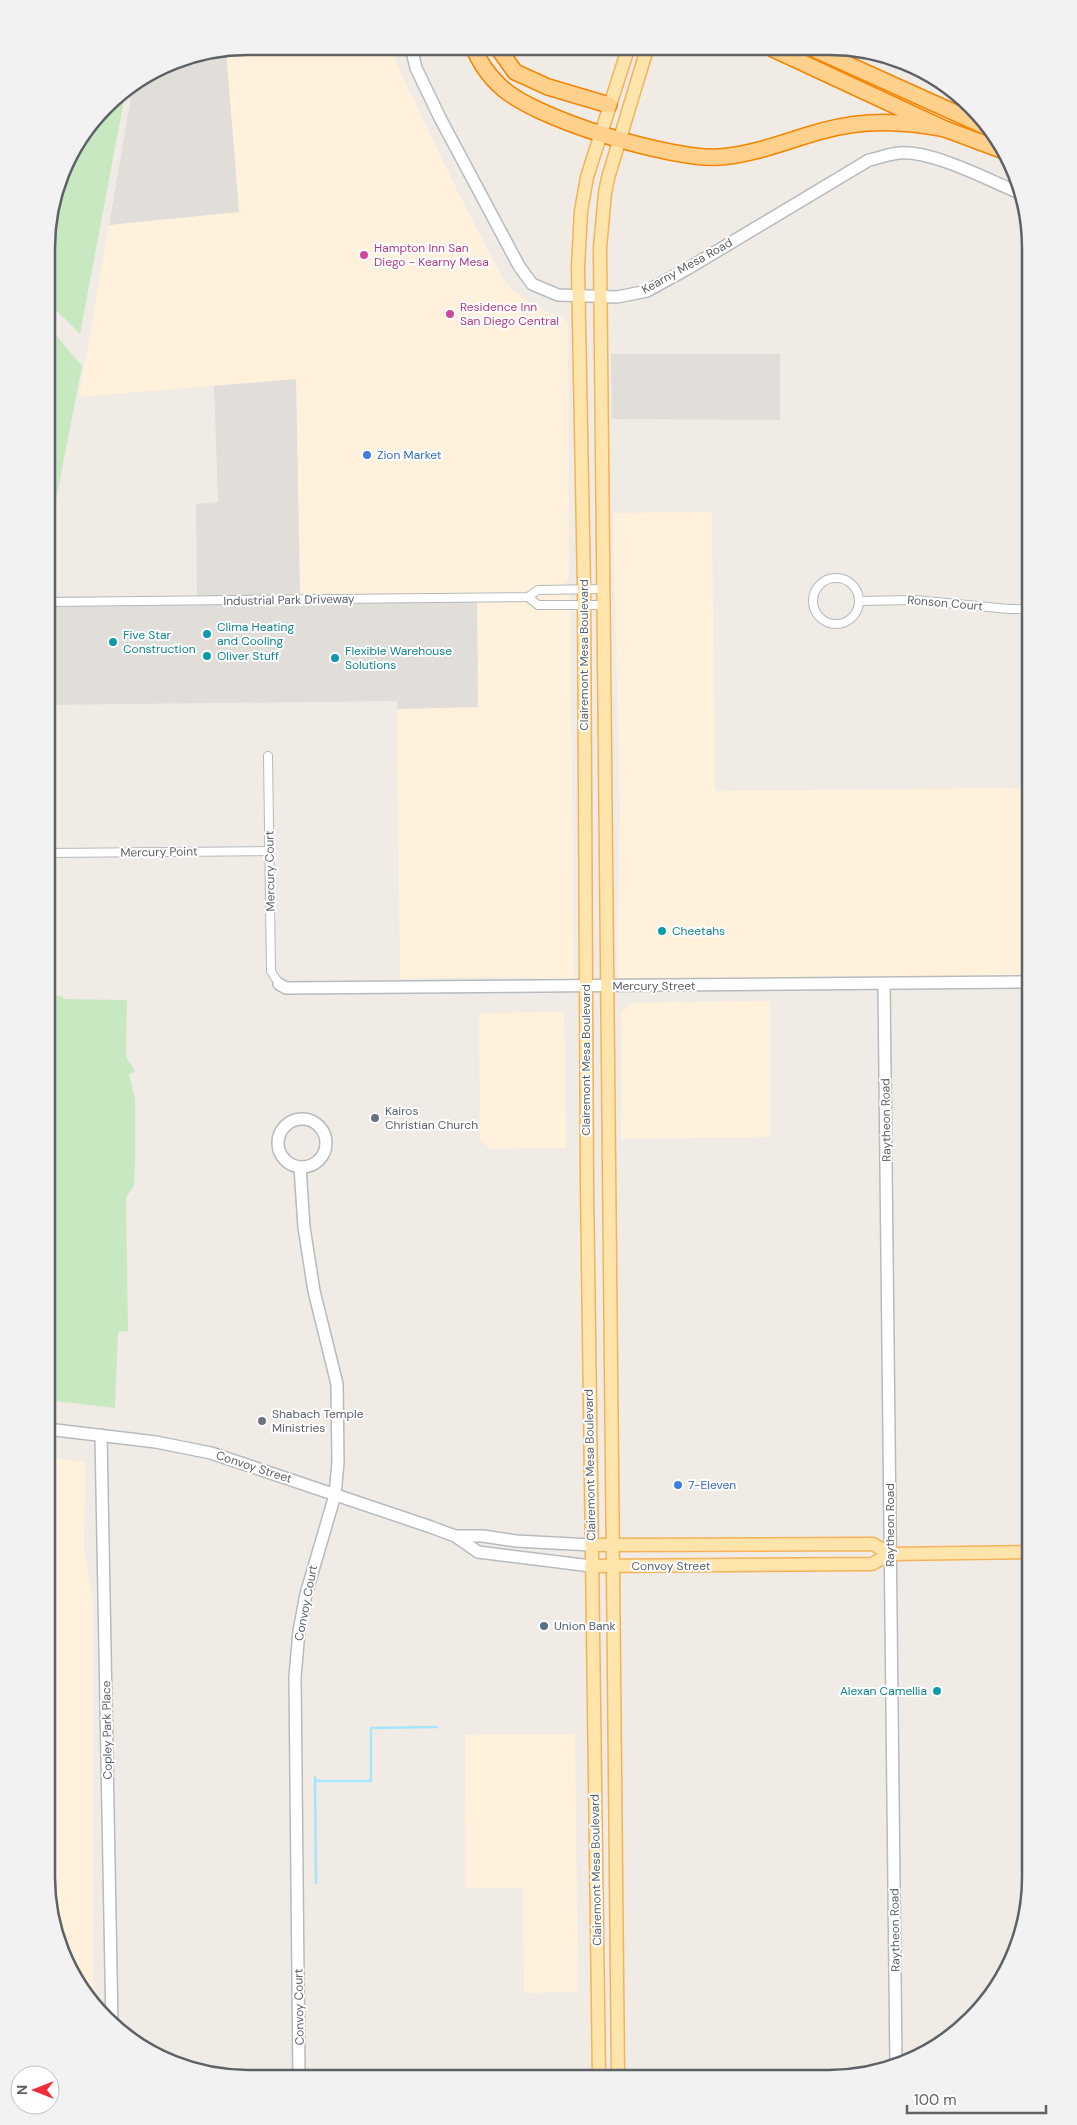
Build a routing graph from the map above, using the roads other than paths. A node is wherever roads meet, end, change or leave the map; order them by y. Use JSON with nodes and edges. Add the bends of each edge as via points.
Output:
{"nodes":[{"id":1,"x":413,"y":55,"type":"edge"},
{"id":2,"x":479,"y":55,"type":"edge"},
{"id":3,"x":503,"y":55,"type":"edge"},
{"id":4,"x":626,"y":55,"type":"edge"},
{"id":5,"x":645,"y":55,"type":"edge"},
{"id":6,"x":784,"y":55,"type":"edge"},
{"id":7,"x":827,"y":55,"type":"edge"},
{"id":8,"x":609,"y":105,"type":"junction"},
{"id":9,"x":974,"y":122,"type":"edge"},
{"id":10,"x":946,"y":130,"type":"junction"},
{"id":11,"x":600,"y":133,"type":"junction"},
{"id":12,"x":619,"y":138,"type":"junction"},
{"id":13,"x":993,"y":147,"type":"edge"},
{"id":14,"x":1013,"y":190,"type":"edge"},
{"id":15,"x":578,"y":297,"type":"junction"},
{"id":16,"x":599,"y":297,"type":"junction"},
{"id":17,"x":584,"y":589,"type":"junction"},
{"id":18,"x":604,"y":589,"type":"junction"},
{"id":19,"x":528,"y":597,"type":"junction"},
{"id":20,"x":859,"y":601,"type":"junction"},
{"id":21,"x":55,"y":602,"type":"edge"},
{"id":22,"x":604,"y":605,"type":"junction"},
{"id":23,"x":584,"y":606,"type":"junction"},
{"id":24,"x":1022,"y":609,"type":"edge"},
{"id":25,"x":268,"y":756,"type":"dead end"},
{"id":26,"x":270,"y":851,"type":"junction"},
{"id":27,"x":55,"y":853,"type":"edge"},
{"id":28,"x":1022,"y":982,"type":"edge"},
{"id":29,"x":279,"y":984,"type":"joint"},
{"id":30,"x":884,"y":984,"type":"junction"},
{"id":31,"x":586,"y":986,"type":"junction"},
{"id":32,"x":609,"y":986,"type":"junction"},
{"id":33,"x":300,"y":1166,"type":"junction"},
{"id":34,"x":55,"y":1429,"type":"edge"},
{"id":35,"x":101,"y":1435,"type":"junction"},
{"id":36,"x":335,"y":1495,"type":"junction"},
{"id":37,"x":455,"y":1536,"type":"junction"},
{"id":38,"x":591,"y":1545,"type":"junction"},
{"id":39,"x":612,"y":1546,"type":"junction"},
{"id":40,"x":1022,"y":1552,"type":"edge"},
{"id":41,"x":890,"y":1554,"type":"junction"},
{"id":42,"x":612,"y":1565,"type":"junction"},
{"id":43,"x":591,"y":1566,"type":"junction"},
{"id":44,"x":112,"y":2013,"type":"edge"},
{"id":45,"x":896,"y":2058,"type":"edge"},
{"id":46,"x":299,"y":2070,"type":"edge"},
{"id":47,"x":599,"y":2070,"type":"edge"},
{"id":48,"x":618,"y":2070,"type":"edge"}],
"edges":[{"from":1,"to":15,"type":"street","name":"Kearny Mesa Road","via":[[440,118],[519,266],[532,284],[558,295]]},
{"from":2,"to":11,"type":"highway","via":[[499,86],[529,106]]},
{"from":3,"to":8,"type":"highway","via":[[516,72],[548,87]]},
{"from":4,"to":8,"type":"main road","name":"Clairemont Mesa Boulevard"},
{"from":5,"to":12,"type":"main road","name":"Clairemont Mesa Boulevard"},
{"from":6,"to":10,"type":"highway"},
{"from":7,"to":9,"type":"highway"},
{"from":8,"to":11,"type":"main road","name":"Clairemont Mesa Boulevard"},
{"from":10,"to":12,"type":"highway","via":[[912,123],[868,122],[718,157],[687,155]]},
{"from":10,"to":13,"type":"highway"},
{"from":11,"to":12,"type":"highway"},
{"from":11,"to":15,"type":"main road","name":"Clairemont Mesa Boulevard","via":[[581,212]]},
{"from":12,"to":16,"type":"main road","name":"Clairemont Mesa Boulevard","via":[[605,193]]},
{"from":14,"to":16,"type":"street","name":"Kearny Mesa Road","via":[[918,154],[899,153],[869,160],[647,291]]},
{"from":15,"to":16,"type":"street","name":"Kearny Mesa Road"},
{"from":15,"to":17,"type":"main road","name":"Clairemont Mesa Boulevard"},
{"from":16,"to":18,"type":"main road","name":"Clairemont Mesa Boulevard"},
{"from":17,"to":18,"type":"street","name":"Industrial Park Driveway"},
{"from":17,"to":19,"type":"street","name":"Industrial Park Driveway","via":[[538,590]]},
{"from":17,"to":23,"type":"main road","name":"Clairemont Mesa Boulevard"},
{"from":18,"to":22,"type":"main road","name":"Clairemont Mesa Boulevard"},
{"from":19,"to":21,"type":"street","name":"Industrial Park Driveway"},
{"from":19,"to":23,"type":"street","name":"Industrial Park Driveway","via":[[538,605]]},
{"from":20,"to":20,"type":"street","via":[[853,585],[844,579],[833,578],[818,586],[812,602],[819,617],[828,624],[839,625],[854,617]]},
{"from":20,"to":24,"type":"street","name":"Ronson Court","via":[[915,600]]},
{"from":22,"to":23,"type":"street","name":"Industrial Park Driveway"},
{"from":22,"to":32,"type":"main road","name":"Clairemont Mesa Boulevard"},
{"from":23,"to":31,"type":"main road","name":"Clairemont Mesa Boulevard"},
{"from":25,"to":26,"type":"street","name":"Mercury Court"},
{"from":26,"to":27,"type":"street","name":"Mercury Point"},
{"from":26,"to":29,"type":"street","name":"Mercury Court","via":[[271,971]]},
{"from":28,"to":30,"type":"street","name":"Mercury Street"},
{"from":29,"to":31,"type":"street","name":"Mercury Street","via":[[286,988]]},
{"from":30,"to":32,"type":"street","name":"Mercury Street"},
{"from":30,"to":41,"type":"street","name":"Raytheon Road"},
{"from":31,"to":32,"type":"street","name":"Mercury Street"},
{"from":31,"to":38,"type":"main road","name":"Clairemont Mesa Boulevard"},
{"from":32,"to":39,"type":"main road","name":"Clairemont Mesa Boulevard"},
{"from":33,"to":33,"type":"street","via":[[317,1161],[325,1148],[323,1132],[318,1125],[304,1119],[289,1122],[278,1140],[286,1160]]},
{"from":33,"to":36,"type":"street","name":"Convoy Court","via":[[304,1227],[314,1291],[336,1384],[338,1462]]},
{"from":34,"to":35,"type":"street","name":"Convoy Street"},
{"from":35,"to":36,"type":"street","name":"Convoy Street","via":[[211,1453]]},
{"from":35,"to":44,"type":"street","name":"Copley Park Place"},
{"from":36,"to":37,"type":"street","name":"Convoy Street"},
{"from":36,"to":46,"type":"street","name":"Convoy Court","via":[[306,1594],[298,1631],[295,1677]]},
{"from":37,"to":38,"type":"street","name":"Convoy Street"},
{"from":37,"to":43,"type":"street","name":"Convoy Street","via":[[478,1552]]},
{"from":38,"to":39,"type":"main road","name":"Convoy Street"},
{"from":38,"to":43,"type":"main road","name":"Clairemont Mesa Boulevard"},
{"from":39,"to":41,"type":"main road","name":"Convoy Street","via":[[873,1544]]},
{"from":39,"to":42,"type":"main road","name":"Clairemont Mesa Boulevard"},
{"from":40,"to":41,"type":"main road","name":"Convoy Street"},
{"from":41,"to":42,"type":"main road","name":"Convoy Street","via":[[872,1564]]},
{"from":41,"to":45,"type":"street","name":"Raytheon Road"},
{"from":42,"to":43,"type":"main road","name":"Convoy Street"},
{"from":42,"to":48,"type":"main road","name":"Clairemont Mesa Boulevard"},
{"from":43,"to":47,"type":"main road","name":"Clairemont Mesa Boulevard"}]}
